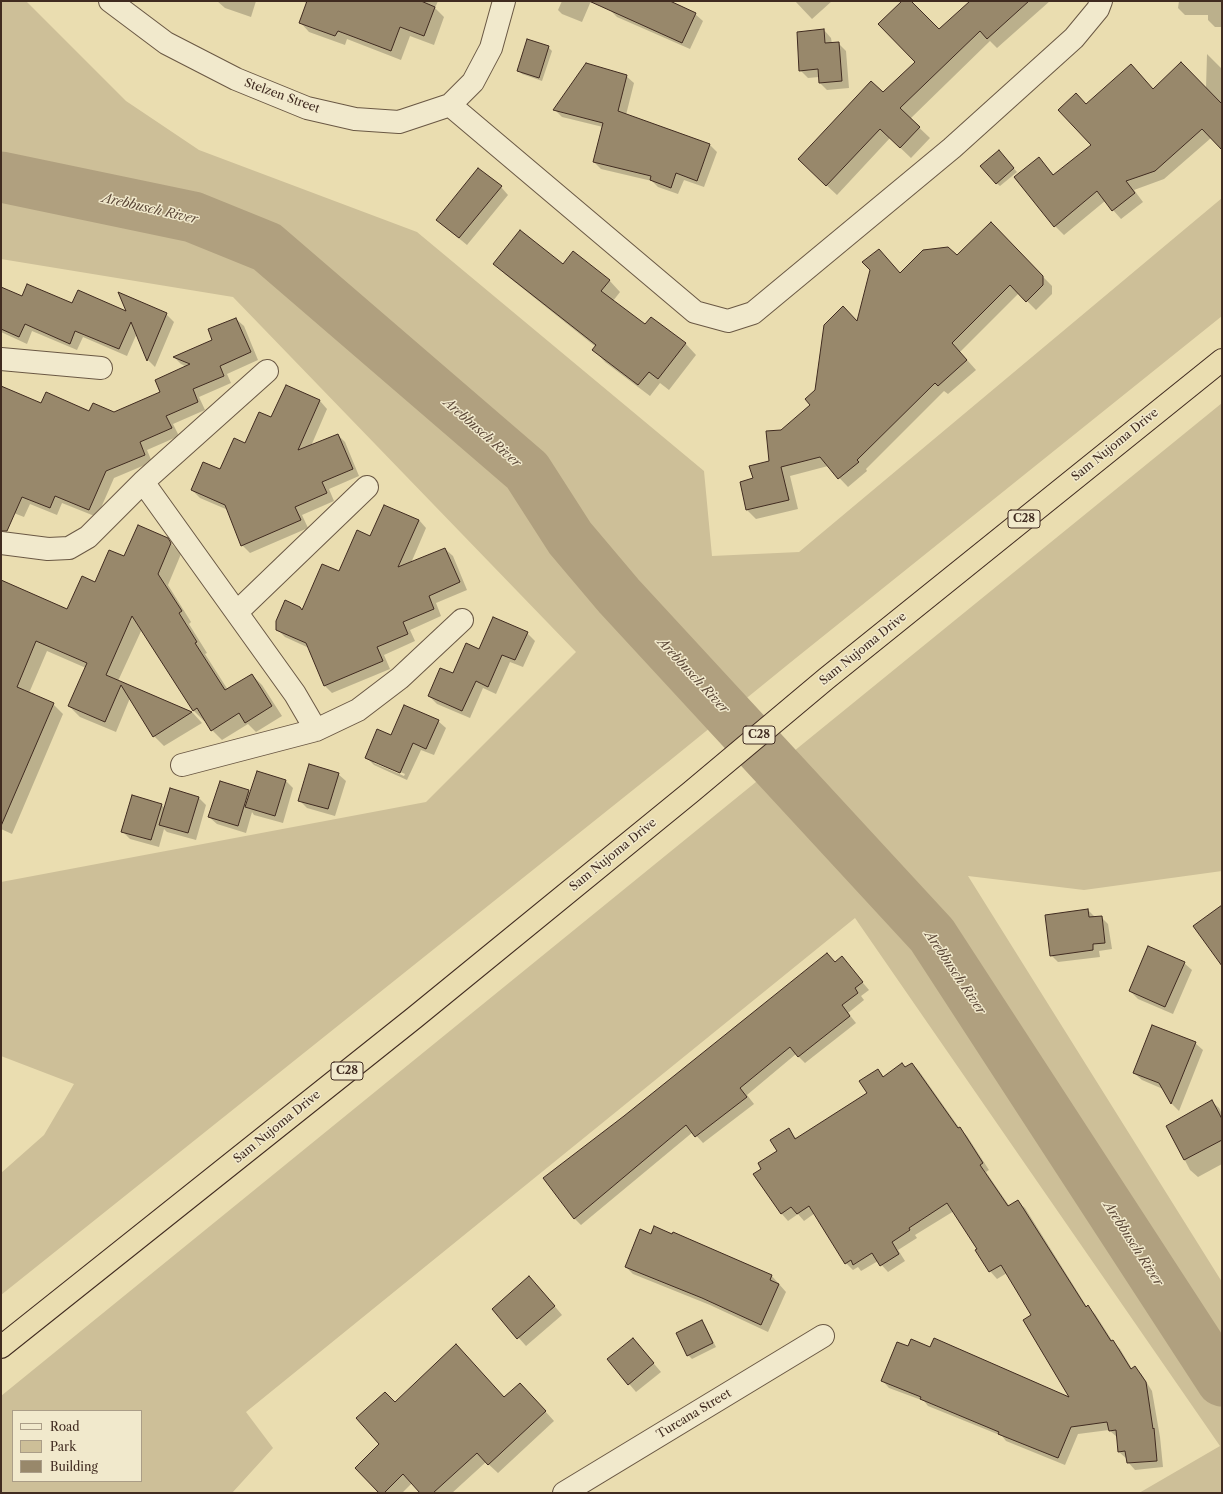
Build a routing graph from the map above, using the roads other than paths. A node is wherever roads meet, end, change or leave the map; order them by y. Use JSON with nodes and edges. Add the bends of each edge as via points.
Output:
{"nodes":[{"id":1,"x":110,"y":1,"type":"edge"},
{"id":2,"x":504,"y":1,"type":"edge"},
{"id":3,"x":1101,"y":1,"type":"edge"},
{"id":4,"x":450,"y":105,"type":"junction"},
{"id":5,"x":1,"y":359,"type":"edge"},
{"id":6,"x":1222,"y":360,"type":"edge"},
{"id":7,"x":101,"y":368,"type":"dead end"},
{"id":8,"x":267,"y":370,"type":"dead end"},
{"id":9,"x":143,"y":482,"type":"junction"},
{"id":10,"x":367,"y":487,"type":"dead end"},
{"id":11,"x":1,"y":543,"type":"edge"},
{"id":12,"x":237,"y":612,"type":"junction"},
{"id":13,"x":462,"y":620,"type":"dead end"},
{"id":14,"x":316,"y":730,"type":"junction"},
{"id":15,"x":182,"y":765,"type":"dead end"},
{"id":16,"x":823,"y":1336,"type":"dead end"},
{"id":17,"x":1,"y":1347,"type":"edge"},
{"id":18,"x":564,"y":1493,"type":"edge"}],
"edges":[{"from":1,"to":4,"type":"street","name":"Stelzen Street","via":[[166,43],[236,79],[307,108],[355,119],[399,122]]},
{"from":2,"to":4,"type":"street","name":"Stelzen Street","via":[[491,48],[473,82]]},
{"from":3,"to":4,"type":"street","via":[[1098,9],[1074,38],[952,148],[753,313],[728,321],[695,312]]},
{"from":5,"to":7,"type":"street"},
{"from":6,"to":17,"type":"highway","name":"Sam Nujoma Drive","number":"C28","via":[[827,678],[408,1023]]},
{"from":8,"to":9,"type":"street"},
{"from":9,"to":11,"type":"street","via":[[88,537],[69,548],[48,549]]},
{"from":9,"to":12,"type":"street"},
{"from":10,"to":12,"type":"street"},
{"from":12,"to":14,"type":"street","via":[[295,694]]},
{"from":13,"to":14,"type":"street","via":[[400,678],[358,710]]},
{"from":14,"to":15,"type":"street"},
{"from":16,"to":18,"type":"street","name":"Turcana Street"}]}
